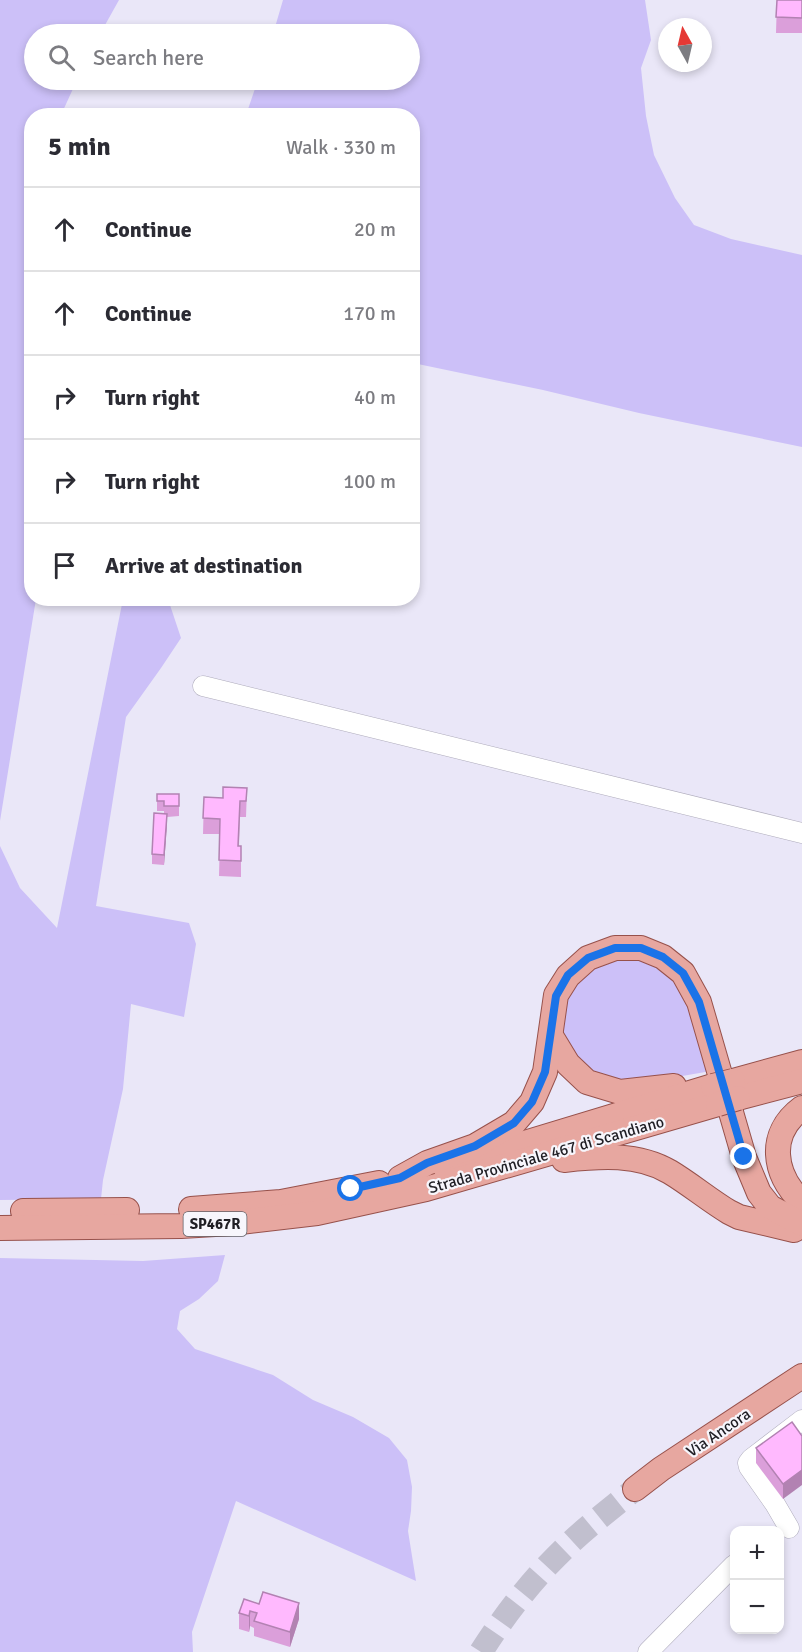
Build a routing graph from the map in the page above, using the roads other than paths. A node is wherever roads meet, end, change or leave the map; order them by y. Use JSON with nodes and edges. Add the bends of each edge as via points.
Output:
{"nodes":[{"id":1,"x":203,"y":686,"type":"dead end"},
{"id":2,"x":802,"y":833,"type":"edge"},
{"id":3,"x":551,"y":1036,"type":"junction"},
{"id":4,"x":802,"y":1062,"type":"edge"},
{"id":5,"x":802,"y":1081,"type":"edge"},
{"id":6,"x":721,"y":1092,"type":"junction"},
{"id":7,"x":802,"y":1108,"type":"edge"},
{"id":8,"x":514,"y":1164,"type":"junction"},
{"id":9,"x":748,"y":1166,"type":"junction"},
{"id":10,"x":400,"y":1178,"type":"junction"},
{"id":11,"x":802,"y":1202,"type":"edge"},
{"id":12,"x":0,"y":1212,"type":"edge"},
{"id":13,"x":802,"y":1214,"type":"edge"},
{"id":14,"x":802,"y":1224,"type":"edge"},
{"id":15,"x":0,"y":1228,"type":"edge"},
{"id":16,"x":802,"y":1233,"type":"edge"},
{"id":17,"x":802,"y":1376,"type":"edge"},
{"id":18,"x":802,"y":1420,"type":"edge"},
{"id":19,"x":635,"y":1489,"type":"tunnel mouth"},
{"id":20,"x":790,"y":1527,"type":"edge"},
{"id":21,"x":730,"y":1570,"type":"edge"},
{"id":22,"x":648,"y":1652,"type":"edge"}],
"edges":[{"from":1,"to":2,"type":"street"},
{"from":3,"to":6,"type":"main road","via":[[568,1064],[587,1082],[620,1092],[676,1086]]},
{"from":3,"to":9,"type":"main road","via":[[556,996],[568,975],[588,958],[615,948],[641,948],[663,957],[683,973],[699,1002]]},
{"from":3,"to":10,"type":"main road","via":[[545,1072],[532,1102],[514,1123],[475,1146],[427,1163]]},
{"from":4,"to":6,"type":"main road","name":"Strada Provinciale 467 di Scandiano","number":"SP467R"},
{"from":5,"to":6,"type":"main road","name":"Strada Provinciale 467 di Scandiano","number":"SP467R"},
{"from":6,"to":8,"type":"main road","name":"Strada Provinciale 467 di Scandiano","number":"SP467R"},
{"from":6,"to":10,"type":"main road","name":"Strada Provinciale 467 di Scandiano","number":"SP467R"},
{"from":7,"to":11,"type":"main road","via":[[785,1125],[778,1158],[783,1177]]},
{"from":8,"to":15,"type":"main road","name":"Strada Provinciale 467 di Scandiano","number":"SP467R","via":[[349,1207],[285,1217],[181,1226]]},
{"from":8,"to":16,"type":"main road","via":[[614,1156],[645,1162],[668,1171],[739,1217]]},
{"from":9,"to":13,"type":"main road","via":[[766,1190]]},
{"from":9,"to":14,"type":"main road","via":[[759,1194],[770,1207]]},
{"from":10,"to":12,"type":"main road","name":"Strada Provinciale 467 di Scandiano","number":"SP467R","via":[[305,1197],[180,1210]]},
{"from":17,"to":19,"type":"main road","name":"Via Ancora"},
{"from":18,"to":20,"type":"street","via":[[748,1463]]},
{"from":21,"to":22,"type":"street"}]}
